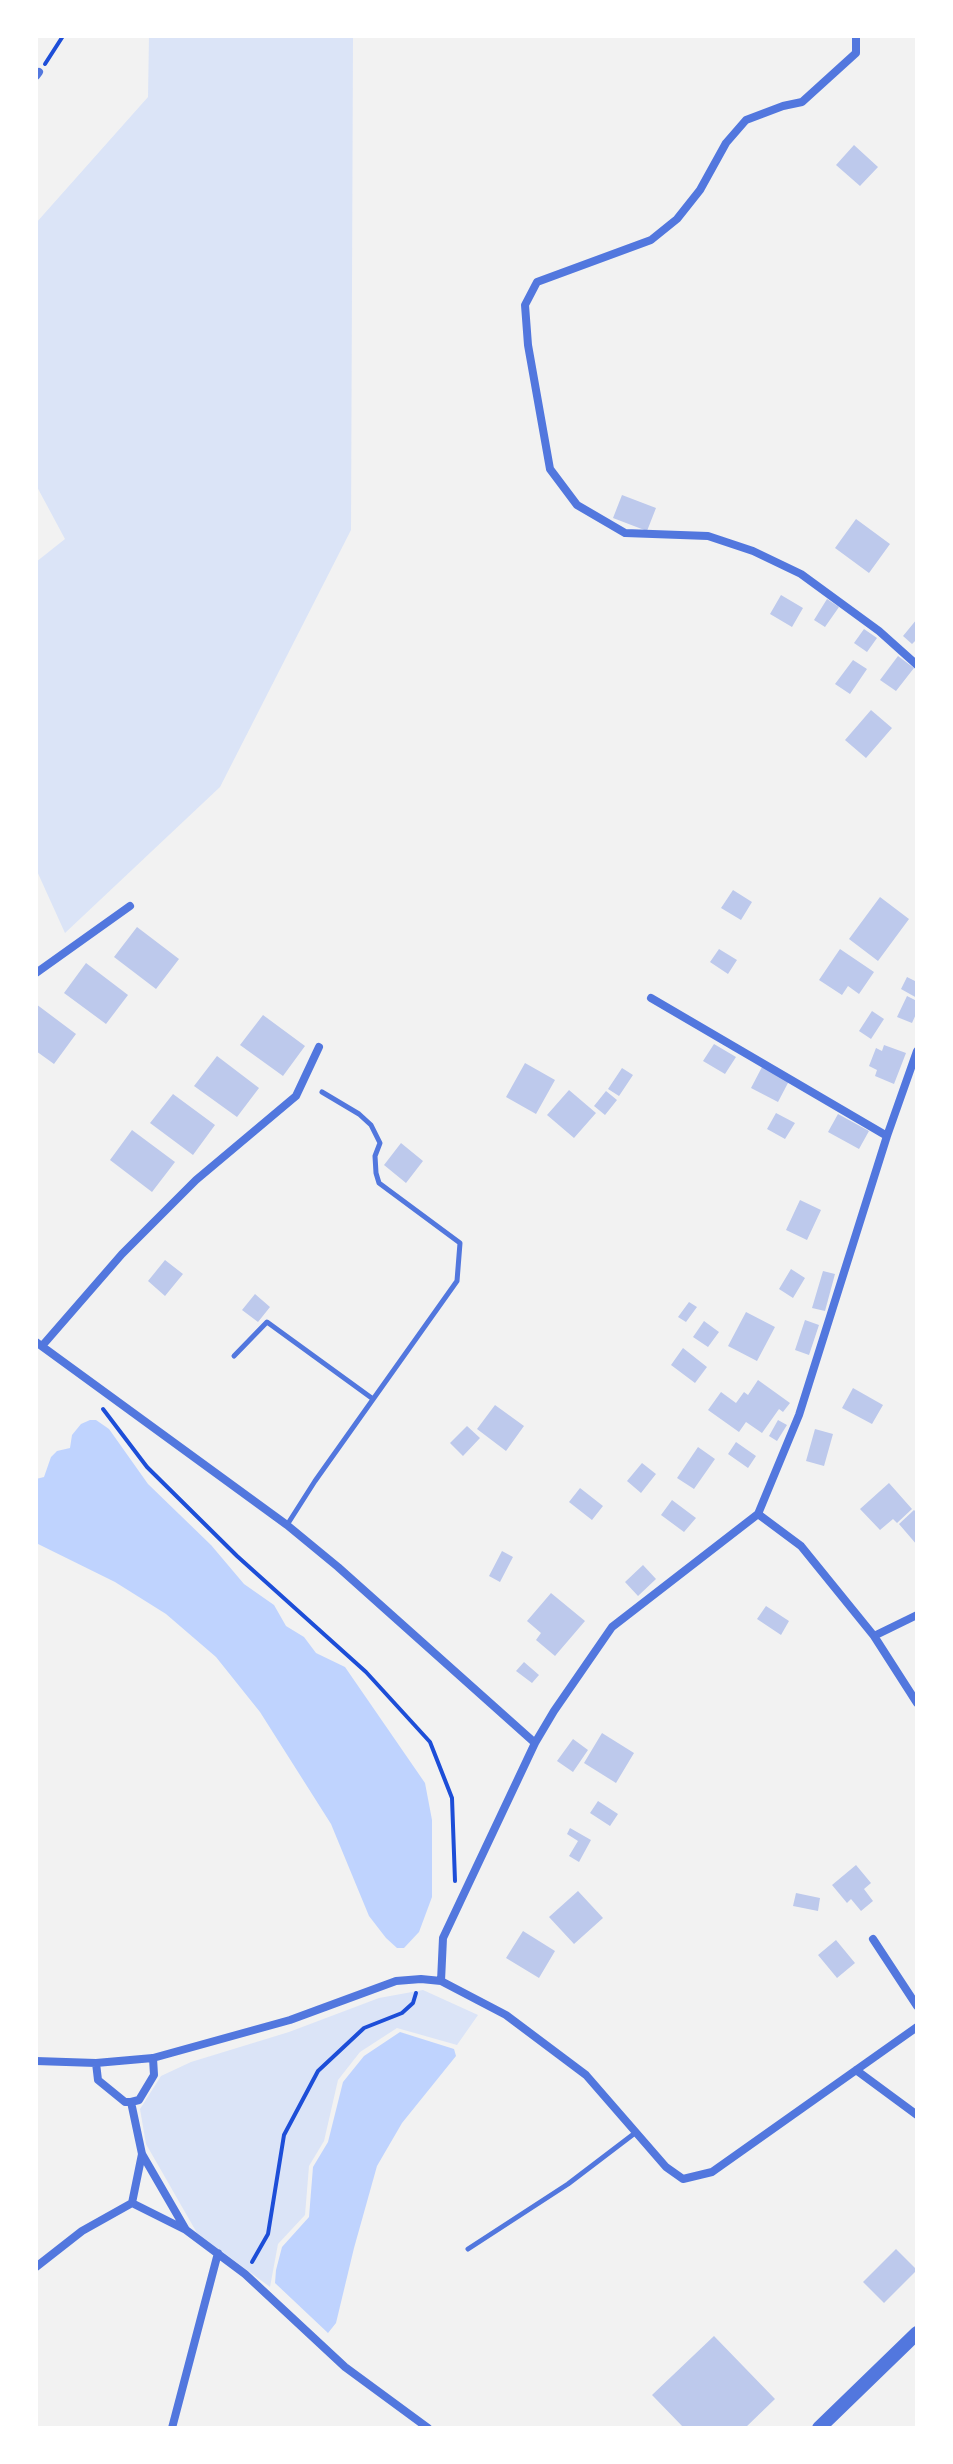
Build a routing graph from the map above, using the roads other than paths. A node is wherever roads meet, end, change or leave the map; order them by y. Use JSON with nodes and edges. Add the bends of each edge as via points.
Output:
{"nodes":[{"id":1,"x":856,"y":36,"type":"edge"},
{"id":2,"x":917,"y":665,"type":"edge"},
{"id":3,"x":130,"y":906,"type":"dead end"},
{"id":4,"x":36,"y":973,"type":"edge"},
{"id":5,"x":651,"y":998,"type":"dead end"},
{"id":6,"x":319,"y":1047,"type":"dead end"},
{"id":7,"x":917,"y":1051,"type":"edge"},
{"id":8,"x":322,"y":1092,"type":"dead end"},
{"id":9,"x":887,"y":1136,"type":"junction"},
{"id":10,"x":39,"y":1344,"type":"edge"},
{"id":11,"x":234,"y":1356,"type":"dead end"},
{"id":12,"x":373,"y":1399,"type":"junction"},
{"id":13,"x":758,"y":1514,"type":"junction"},
{"id":14,"x":287,"y":1525,"type":"junction"},
{"id":15,"x":917,"y":1615,"type":"edge"},
{"id":16,"x":874,"y":1636,"type":"junction"},
{"id":17,"x":917,"y":1703,"type":"edge"},
{"id":18,"x":535,"y":1743,"type":"junction"},
{"id":19,"x":873,"y":1939,"type":"dead end"},
{"id":20,"x":441,"y":1981,"type":"junction"},
{"id":21,"x":917,"y":2006,"type":"edge"},
{"id":22,"x":917,"y":2027,"type":"edge"},
{"id":23,"x":153,"y":2058,"type":"junction"},
{"id":24,"x":36,"y":2061,"type":"edge"},
{"id":25,"x":96,"y":2063,"type":"junction"},
{"id":26,"x":856,"y":2070,"type":"junction"},
{"id":27,"x":131,"y":2102,"type":"junction"},
{"id":28,"x":917,"y":2115,"type":"edge"},
{"id":29,"x":635,"y":2133,"type":"junction"},
{"id":30,"x":142,"y":2154,"type":"junction"},
{"id":31,"x":132,"y":2203,"type":"junction"},
{"id":32,"x":186,"y":2230,"type":"junction"},
{"id":33,"x":468,"y":2249,"type":"dead end"},
{"id":34,"x":218,"y":2253,"type":"junction"},
{"id":35,"x":36,"y":2267,"type":"edge"},
{"id":36,"x":917,"y":2333,"type":"edge"},
{"id":37,"x":172,"y":2428,"type":"edge"},
{"id":38,"x":428,"y":2428,"type":"edge"},
{"id":39,"x":819,"y":2428,"type":"edge"}],
"edges":[{"from":1,"to":2,"type":"street","via":[[856,53],[802,102],[746,120],[726,143],[700,190],[651,240],[537,282],[525,305],[528,345],[550,469],[577,505],[625,533],[708,536],[753,551],[801,574]]},
{"from":3,"to":4,"type":"street"},
{"from":5,"to":9,"type":"street"},
{"from":6,"to":10,"type":"street","via":[[296,1096],[196,1180]]},
{"from":7,"to":9,"type":"street"},
{"from":8,"to":12,"type":"lane","via":[[371,1125],[380,1143],[375,1156],[379,1183],[460,1243],[457,1281]]},
{"from":9,"to":13,"type":"street","via":[[799,1415]]},
{"from":10,"to":14,"type":"street"},
{"from":11,"to":12,"type":"lane","via":[[267,1322]]},
{"from":12,"to":14,"type":"lane"},
{"from":13,"to":16,"type":"street","via":[[801,1546]]},
{"from":13,"to":18,"type":"street","via":[[612,1627]]},
{"from":14,"to":18,"type":"street"},
{"from":15,"to":16,"type":"street"},
{"from":16,"to":17,"type":"street"},
{"from":18,"to":20,"type":"street","via":[[443,1938]]},
{"from":19,"to":21,"type":"street"},
{"from":20,"to":23,"type":"street","via":[[396,1981],[290,2020]]},
{"from":20,"to":29,"type":"street","via":[[506,2015],[586,2075]]},
{"from":22,"to":26,"type":"street"},
{"from":23,"to":25,"type":"street"},
{"from":23,"to":27,"type":"street","via":[[154,2075],[139,2100]]},
{"from":24,"to":25,"type":"street"},
{"from":25,"to":27,"type":"street","via":[[98,2080]]},
{"from":26,"to":28,"type":"street"},
{"from":26,"to":29,"type":"street","via":[[712,2172],[683,2179]]},
{"from":27,"to":30,"type":"street"},
{"from":29,"to":33,"type":"lane"},
{"from":30,"to":31,"type":"street"},
{"from":30,"to":32,"type":"street"},
{"from":31,"to":32,"type":"street"},
{"from":31,"to":35,"type":"street","via":[[82,2231]]},
{"from":32,"to":34,"type":"street"},
{"from":34,"to":37,"type":"street"},
{"from":34,"to":38,"type":"street","via":[[345,2367]]},
{"from":36,"to":39,"type":"street"}]}
